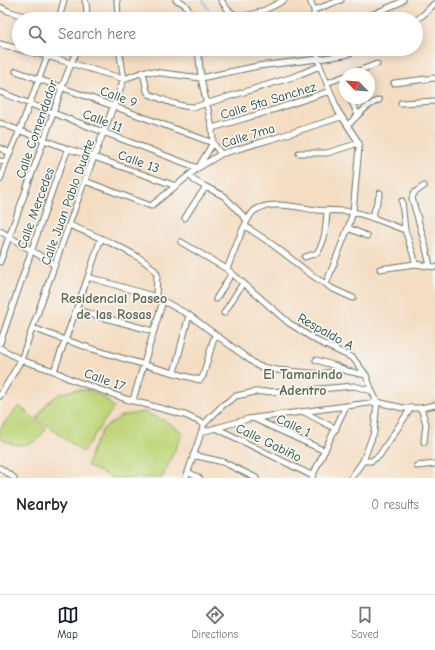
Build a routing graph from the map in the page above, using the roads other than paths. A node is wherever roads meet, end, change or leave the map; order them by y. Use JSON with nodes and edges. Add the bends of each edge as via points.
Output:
{"nodes":[{"id":1,"x":64,"y":0,"type":"edge"},
{"id":2,"x":85,"y":0,"type":"edge"},
{"id":3,"x":117,"y":0,"type":"edge"},
{"id":4,"x":176,"y":0,"type":"edge"},
{"id":5,"x":221,"y":0,"type":"edge"},
{"id":6,"x":284,"y":0,"type":"edge"},
{"id":7,"x":310,"y":0,"type":"edge"},
{"id":8,"x":341,"y":0,"type":"edge"},
{"id":9,"x":388,"y":0,"type":"edge"},
{"id":10,"x":403,"y":0,"type":"edge"},
{"id":11,"x":435,"y":4,"type":"edge"},
{"id":12,"x":0,"y":7,"type":"edge"},
{"id":13,"x":389,"y":7,"type":"junction"},
{"id":14,"x":314,"y":10,"type":"joint"},
{"id":15,"x":12,"y":12,"type":"edge"},
{"id":16,"x":61,"y":12,"type":"edge"},
{"id":17,"x":87,"y":12,"type":"edge"},
{"id":18,"x":118,"y":12,"type":"edge"},
{"id":19,"x":189,"y":12,"type":"edge"},
{"id":20,"x":231,"y":12,"type":"edge"},
{"id":21,"x":259,"y":12,"type":"edge"},
{"id":22,"x":378,"y":12,"type":"edge"},
{"id":23,"x":423,"y":15,"type":"edge"},
{"id":24,"x":0,"y":44,"type":"edge"},
{"id":25,"x":12,"y":47,"type":"edge"},
{"id":26,"x":47,"y":56,"type":"joint"},
{"id":27,"x":74,"y":56,"type":"edge"},
{"id":28,"x":121,"y":56,"type":"edge"},
{"id":29,"x":198,"y":56,"type":"edge"},
{"id":30,"x":318,"y":56,"type":"edge"},
{"id":31,"x":338,"y":56,"type":"edge"},
{"id":32,"x":318,"y":59,"type":"junction"},
{"id":33,"x":71,"y":63,"type":"junction"},
{"id":34,"x":376,"y":64,"type":"dead end"},
{"id":35,"x":320,"y":66,"type":"junction"},
{"id":36,"x":366,"y":68,"type":"edge"},
{"id":37,"x":16,"y":71,"type":"dead end"},
{"id":38,"x":143,"y":72,"type":"junction"},
{"id":39,"x":200,"y":78,"type":"junction"},
{"id":40,"x":435,"y":78,"type":"edge"},
{"id":41,"x":39,"y":79,"type":"junction"},
{"id":42,"x":124,"y":79,"type":"junction"},
{"id":43,"x":339,"y":79,"type":"edge"},
{"id":44,"x":327,"y":83,"type":"junction"},
{"id":45,"x":394,"y":83,"type":"dead end"},
{"id":46,"x":62,"y":87,"type":"junction"},
{"id":47,"x":0,"y":92,"type":"edge"},
{"id":48,"x":330,"y":92,"type":"junction"},
{"id":49,"x":379,"y":100,"type":"dead end"},
{"id":50,"x":435,"y":101,"type":"edge"},
{"id":51,"x":401,"y":103,"type":"dead end"},
{"id":52,"x":29,"y":104,"type":"junction"},
{"id":53,"x":206,"y":104,"type":"junction"},
{"id":54,"x":353,"y":104,"type":"edge"},
{"id":55,"x":113,"y":106,"type":"junction"},
{"id":56,"x":53,"y":113,"type":"junction"},
{"id":57,"x":358,"y":115,"type":"junction"},
{"id":58,"x":341,"y":117,"type":"junction"},
{"id":59,"x":0,"y":123,"type":"edge"},
{"id":60,"x":348,"y":125,"type":"junction"},
{"id":61,"x":212,"y":128,"type":"junction"},
{"id":62,"x":20,"y":130,"type":"junction"},
{"id":63,"x":104,"y":132,"type":"junction"},
{"id":64,"x":44,"y":140,"type":"junction"},
{"id":65,"x":213,"y":143,"type":"junction"},
{"id":66,"x":359,"y":143,"type":"junction"},
{"id":67,"x":0,"y":148,"type":"edge"},
{"id":68,"x":68,"y":149,"type":"junction"},
{"id":69,"x":10,"y":153,"type":"junction"},
{"id":70,"x":299,"y":153,"type":"dead end"},
{"id":71,"x":221,"y":154,"type":"junction"},
{"id":72,"x":94,"y":157,"type":"junction"},
{"id":73,"x":0,"y":161,"type":"edge"},
{"id":74,"x":6,"y":162,"type":"junction"},
{"id":75,"x":198,"y":168,"type":"junction"},
{"id":76,"x":189,"y":175,"type":"junction"},
{"id":77,"x":0,"y":180,"type":"edge"},
{"id":78,"x":85,"y":181,"type":"junction"},
{"id":79,"x":176,"y":186,"type":"junction"},
{"id":80,"x":424,"y":186,"type":"dead end"},
{"id":81,"x":206,"y":187,"type":"junction"},
{"id":82,"x":380,"y":193,"type":"dead end"},
{"id":83,"x":402,"y":201,"type":"dead end"},
{"id":84,"x":327,"y":210,"type":"junction"},
{"id":85,"x":353,"y":212,"type":"junction"},
{"id":86,"x":185,"y":218,"type":"dead end"},
{"id":87,"x":372,"y":218,"type":"junction"},
{"id":88,"x":247,"y":220,"type":"junction"},
{"id":89,"x":69,"y":225,"type":"junction"},
{"id":90,"x":245,"y":226,"type":"junction"},
{"id":91,"x":348,"y":228,"type":"junction"},
{"id":92,"x":405,"y":230,"type":"junction"},
{"id":93,"x":0,"y":231,"type":"edge"},
{"id":94,"x":367,"y":236,"type":"dead end"},
{"id":95,"x":9,"y":237,"type":"junction"},
{"id":96,"x":101,"y":238,"type":"junction"},
{"id":97,"x":181,"y":242,"type":"dead end"},
{"id":98,"x":32,"y":250,"type":"junction"},
{"id":99,"x":305,"y":257,"type":"dead end"},
{"id":100,"x":0,"y":262,"type":"edge"},
{"id":101,"x":415,"y":264,"type":"junction"},
{"id":102,"x":55,"y":266,"type":"junction"},
{"id":103,"x":433,"y":267,"type":"edge"},
{"id":104,"x":228,"y":269,"type":"junction"},
{"id":105,"x":380,"y":269,"type":"dead end"},
{"id":106,"x":232,"y":273,"type":"junction"},
{"id":107,"x":88,"y":277,"type":"junction"},
{"id":108,"x":243,"y":283,"type":"junction"},
{"id":109,"x":326,"y":284,"type":"junction"},
{"id":110,"x":156,"y":297,"type":"junction"},
{"id":111,"x":353,"y":298,"type":"dead end"},
{"id":112,"x":216,"y":299,"type":"dead end"},
{"id":113,"x":76,"y":310,"type":"junction"},
{"id":114,"x":224,"y":313,"type":"dead end"},
{"id":115,"x":189,"y":315,"type":"junction"},
{"id":116,"x":33,"y":328,"type":"junction"},
{"id":117,"x":153,"y":331,"type":"junction"},
{"id":118,"x":215,"y":334,"type":"junction"},
{"id":119,"x":65,"y":340,"type":"junction"},
{"id":120,"x":0,"y":343,"type":"edge"},
{"id":121,"x":0,"y":348,"type":"edge"},
{"id":122,"x":21,"y":360,"type":"junction"},
{"id":123,"x":316,"y":360,"type":"dead end"},
{"id":124,"x":144,"y":365,"type":"junction"},
{"id":125,"x":343,"y":369,"type":"junction"},
{"id":126,"x":54,"y":371,"type":"junction"},
{"id":127,"x":174,"y":373,"type":"junction"},
{"id":128,"x":366,"y":375,"type":"junction"},
{"id":129,"x":372,"y":391,"type":"junction"},
{"id":130,"x":0,"y":396,"type":"edge"},
{"id":131,"x":133,"y":400,"type":"junction"},
{"id":132,"x":377,"y":402,"type":"junction"},
{"id":133,"x":435,"y":405,"type":"edge"},
{"id":134,"x":346,"y":406,"type":"junction"},
{"id":135,"x":411,"y":408,"type":"junction"},
{"id":136,"x":421,"y":408,"type":"junction"},
{"id":137,"x":303,"y":412,"type":"junction"},
{"id":138,"x":254,"y":418,"type":"junction"},
{"id":139,"x":204,"y":424,"type":"junction"},
{"id":140,"x":216,"y":428,"type":"junction"},
{"id":141,"x":336,"y":429,"type":"junction"},
{"id":142,"x":202,"y":432,"type":"junction"},
{"id":143,"x":424,"y":442,"type":"dead end"},
{"id":144,"x":325,"y":451,"type":"junction"},
{"id":145,"x":193,"y":455,"type":"junction"},
{"id":146,"x":363,"y":461,"type":"junction"},
{"id":147,"x":435,"y":464,"type":"edge"},
{"id":148,"x":417,"y":466,"type":"dead end"},
{"id":149,"x":0,"y":468,"type":"edge"},
{"id":150,"x":188,"y":472,"type":"junction"},
{"id":151,"x":354,"y":473,"type":"junction"},
{"id":152,"x":312,"y":477,"type":"edge"},
{"id":153,"x":14,"y":478,"type":"edge"},
{"id":154,"x":186,"y":478,"type":"edge"},
{"id":155,"x":199,"y":478,"type":"edge"},
{"id":156,"x":256,"y":478,"type":"edge"},
{"id":157,"x":351,"y":478,"type":"edge"},
{"id":158,"x":360,"y":478,"type":"edge"}],
"edges":[{"from":1,"to":16,"type":"street"},
{"from":2,"to":17,"type":"street"},
{"from":3,"to":18,"type":"street"},
{"from":4,"to":19,"type":"street","via":[[185,4]]},
{"from":5,"to":20,"type":"street"},
{"from":6,"to":21,"type":"street"},
{"from":7,"to":14,"type":"street"},
{"from":8,"to":14,"type":"street"},
{"from":9,"to":13,"type":"street"},
{"from":10,"to":13,"type":"street"},
{"from":11,"to":23,"type":"street"},
{"from":12,"to":15,"type":"street"},
{"from":13,"to":22,"type":"street"},
{"from":24,"to":25,"type":"street"},
{"from":26,"to":33,"type":"street"},
{"from":26,"to":41,"type":"street"},
{"from":27,"to":33,"type":"street","name":"Calle Comendador"},
{"from":28,"to":42,"type":"street","name":"Calle Juan Pablo Duarte"},
{"from":29,"to":39,"type":"street"},
{"from":30,"to":32,"type":"street"},
{"from":31,"to":32,"type":"street"},
{"from":32,"to":35,"type":"street"},
{"from":32,"to":39,"type":"street","via":[[258,66]]},
{"from":33,"to":42,"type":"street"},
{"from":33,"to":46,"type":"street","name":"Calle Comendador"},
{"from":34,"to":36,"type":"street"},
{"from":35,"to":44,"type":"street"},
{"from":35,"to":53,"type":"street"},
{"from":37,"to":41,"type":"street","name":"Calle 9"},
{"from":38,"to":39,"type":"street"},
{"from":38,"to":42,"type":"street"},
{"from":38,"to":53,"type":"street","via":[[149,94],[188,107]]},
{"from":39,"to":53,"type":"street"},
{"from":40,"to":45,"type":"street"},
{"from":41,"to":46,"type":"street","name":"Calle 9"},
{"from":41,"to":52,"type":"street"},
{"from":42,"to":55,"type":"street","name":"Calle Juan Pablo Duarte"},
{"from":43,"to":44,"type":"street"},
{"from":44,"to":48,"type":"street"},
{"from":46,"to":55,"type":"street","name":"Calle 9"},
{"from":46,"to":56,"type":"street","name":"Calle Comendador"},
{"from":47,"to":52,"type":"street","name":"Calle 11"},
{"from":48,"to":58,"type":"street"},
{"from":48,"to":61,"type":"street","name":"Calle 5ta Sanchez"},
{"from":49,"to":57,"type":"street"},
{"from":50,"to":51,"type":"street"},
{"from":52,"to":56,"type":"street","name":"Calle 11"},
{"from":52,"to":62,"type":"street"},
{"from":53,"to":61,"type":"street"},
{"from":54,"to":57,"type":"street"},
{"from":55,"to":63,"type":"street","name":"Calle Juan Pablo Duarte"},
{"from":55,"to":65,"type":"street","name":"Calle 9"},
{"from":56,"to":63,"type":"street","name":"Calle 11"},
{"from":56,"to":64,"type":"street","name":"Calle Comendador"},
{"from":57,"to":60,"type":"street"},
{"from":58,"to":60,"type":"street"},
{"from":58,"to":71,"type":"street","name":"Calle 7ma"},
{"from":59,"to":62,"type":"street","name":"Calle 13"},
{"from":60,"to":66,"type":"street"},
{"from":61,"to":65,"type":"street"},
{"from":62,"to":64,"type":"street","name":"Calle 13"},
{"from":62,"to":69,"type":"street"},
{"from":63,"to":72,"type":"street","name":"Calle Juan Pablo Duarte"},
{"from":63,"to":75,"type":"street","name":"Calle 11"},
{"from":64,"to":68,"type":"street","name":"Calle 13"},
{"from":64,"to":95,"type":"street","name":"Calle Comendador"},
{"from":65,"to":71,"type":"street"},
{"from":65,"to":75,"type":"street"},
{"from":66,"to":70,"type":"street","via":[[327,153]]},
{"from":66,"to":85,"type":"street"},
{"from":67,"to":69,"type":"street"},
{"from":68,"to":72,"type":"street","name":"Calle 13"},
{"from":68,"to":98,"type":"street","name":"Calle Mercedes"},
{"from":69,"to":74,"type":"street"},
{"from":71,"to":75,"type":"street","name":"Calle 7ma"},
{"from":72,"to":78,"type":"street","name":"Calle Juan Pablo Duarte"},
{"from":72,"to":79,"type":"street","name":"Calle 13"},
{"from":73,"to":74,"type":"street"},
{"from":74,"to":77,"type":"street"},
{"from":75,"to":76,"type":"street","name":"Calle 7ma"},
{"from":76,"to":79,"type":"street","name":"Calle 7ma"},
{"from":76,"to":81,"type":"street","via":[[195,182]]},
{"from":78,"to":79,"type":"street","name":"Calle 7ma","via":[[151,206]]},
{"from":78,"to":89,"type":"street","name":"Calle Juan Pablo Duarte"},
{"from":80,"to":103,"type":"street","via":[[414,193],[412,198]]},
{"from":81,"to":86,"type":"street"},
{"from":81,"to":88,"type":"street","via":[[224,196]]},
{"from":82,"to":87,"type":"street"},
{"from":83,"to":92,"type":"street"},
{"from":84,"to":85,"type":"street"},
{"from":84,"to":88,"type":"street","via":[[286,205],[264,206]]},
{"from":84,"to":99,"type":"street","via":[[322,247],[317,253]]},
{"from":85,"to":87,"type":"street"},
{"from":85,"to":91,"type":"street"},
{"from":87,"to":92,"type":"street"},
{"from":88,"to":90,"type":"street"},
{"from":89,"to":96,"type":"street"},
{"from":89,"to":102,"type":"street","name":"Calle Juan Pablo Duarte"},
{"from":90,"to":104,"type":"street"},
{"from":90,"to":109,"type":"street"},
{"from":91,"to":94,"type":"street"},
{"from":91,"to":109,"type":"street"},
{"from":92,"to":101,"type":"street"},
{"from":93,"to":95,"type":"street"},
{"from":95,"to":98,"type":"street"},
{"from":95,"to":100,"type":"street","name":"Calle Comendador"},
{"from":96,"to":107,"type":"street"},
{"from":96,"to":110,"type":"street","via":[[127,251],[156,271]]},
{"from":97,"to":104,"type":"street","name":"Respaldo A"},
{"from":98,"to":102,"type":"street"},
{"from":98,"to":120,"type":"street","name":"Calle Mercedes"},
{"from":101,"to":103,"type":"street"},
{"from":101,"to":105,"type":"street"},
{"from":102,"to":116,"type":"street","name":"Calle Juan Pablo Duarte"},
{"from":104,"to":106,"type":"street","name":"Respaldo A"},
{"from":106,"to":108,"type":"street","name":"Respaldo A"},
{"from":106,"to":112,"type":"street"},
{"from":107,"to":110,"type":"street"},
{"from":107,"to":113,"type":"street"},
{"from":108,"to":114,"type":"street"},
{"from":108,"to":128,"type":"street","name":"Respaldo A","via":[[289,323],[317,341],[353,358]]},
{"from":109,"to":111,"type":"street"},
{"from":110,"to":115,"type":"street"},
{"from":110,"to":117,"type":"street","via":[[162,304]]},
{"from":113,"to":117,"type":"street"},
{"from":113,"to":119,"type":"street"},
{"from":115,"to":118,"type":"street"},
{"from":115,"to":127,"type":"street"},
{"from":116,"to":119,"type":"street"},
{"from":116,"to":122,"type":"street","name":"Calle Juan Pablo Duarte"},
{"from":117,"to":124,"type":"street"},
{"from":118,"to":125,"type":"street","via":[[258,366],[322,374]]},
{"from":118,"to":127,"type":"street","via":[[200,380]]},
{"from":119,"to":124,"type":"street"},
{"from":119,"to":126,"type":"street"},
{"from":121,"to":122,"type":"street","name":"Calle 17"},
{"from":122,"to":126,"type":"street","name":"Calle 17"},
{"from":122,"to":130,"type":"street","name":"Calle Juan Pablo Duarte"},
{"from":123,"to":125,"type":"street"},
{"from":124,"to":127,"type":"street"},
{"from":124,"to":131,"type":"street"},
{"from":125,"to":128,"type":"street"},
{"from":126,"to":131,"type":"street","name":"Calle 17"},
{"from":128,"to":129,"type":"street","name":"Respaldo A"},
{"from":129,"to":132,"type":"street","name":"Respaldo A"},
{"from":129,"to":139,"type":"street","via":[[354,386],[255,392],[236,396],[223,404]]},
{"from":131,"to":139,"type":"street","name":"Calle 17","via":[[185,415]]},
{"from":132,"to":134,"type":"street"},
{"from":132,"to":135,"type":"street"},
{"from":132,"to":146,"type":"street","via":[[374,432]]},
{"from":133,"to":136,"type":"street"},
{"from":134,"to":137,"type":"street"},
{"from":134,"to":141,"type":"street"},
{"from":135,"to":136,"type":"street"},
{"from":135,"to":146,"type":"street","via":[[379,456],[371,462]]},
{"from":136,"to":143,"type":"street","via":[[426,424]]},
{"from":137,"to":138,"type":"street"},
{"from":137,"to":141,"type":"street"},
{"from":138,"to":140,"type":"street"},
{"from":138,"to":144,"type":"street","name":"Calle 1"},
{"from":139,"to":142,"type":"street"},
{"from":140,"to":142,"type":"street"},
{"from":140,"to":152,"type":"street","name":"Calle Gabiño"},
{"from":141,"to":144,"type":"street"},
{"from":142,"to":145,"type":"street"},
{"from":144,"to":152,"type":"street"},
{"from":145,"to":150,"type":"street"},
{"from":145,"to":156,"type":"street","via":[[223,462]]},
{"from":146,"to":151,"type":"street"},
{"from":147,"to":148,"type":"street"},
{"from":149,"to":153,"type":"street"},
{"from":150,"to":154,"type":"street"},
{"from":150,"to":155,"type":"street"},
{"from":151,"to":157,"type":"street"},
{"from":151,"to":158,"type":"street"}]}
